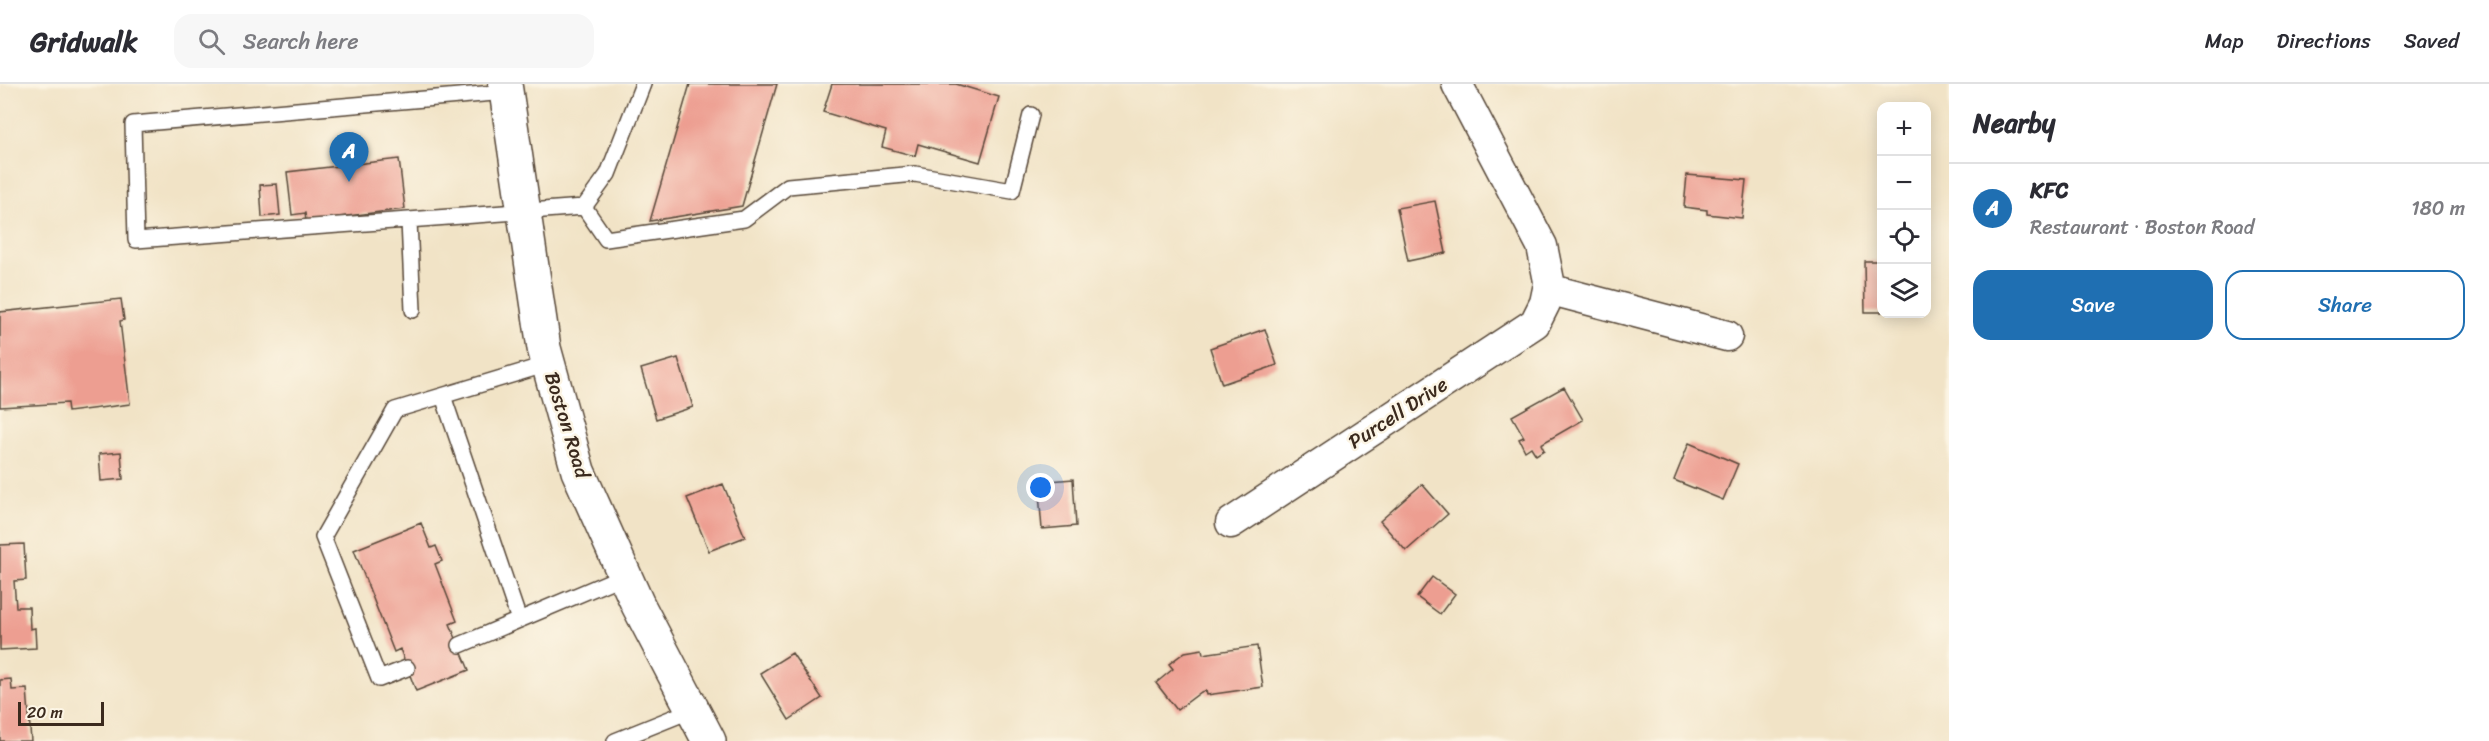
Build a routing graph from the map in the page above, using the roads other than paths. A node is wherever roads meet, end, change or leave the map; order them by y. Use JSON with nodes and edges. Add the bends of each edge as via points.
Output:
{"nodes":[{"id":1,"x":643,"y":84,"type":"edge"},
{"id":2,"x":1457,"y":84,"type":"edge"},
{"id":3,"x":506,"y":88,"type":"edge"},
{"id":4,"x":1031,"y":115,"type":"dead end"},
{"id":5,"x":584,"y":207,"type":"junction"},
{"id":6,"x":524,"y":212,"type":"junction"},
{"id":7,"x":409,"y":220,"type":"junction"},
{"id":8,"x":1548,"y":289,"type":"junction"},
{"id":9,"x":413,"y":310,"type":"dead end"},
{"id":10,"x":1727,"y":336,"type":"dead end"},
{"id":11,"x":548,"y":364,"type":"junction"},
{"id":12,"x":443,"y":396,"type":"junction"},
{"id":13,"x":1231,"y":523,"type":"dead end"},
{"id":14,"x":625,"y":575,"type":"junction"},
{"id":15,"x":519,"y":620,"type":"junction"},
{"id":16,"x":460,"y":645,"type":"dead end"},
{"id":17,"x":407,"y":668,"type":"dead end"},
{"id":18,"x":692,"y":711,"type":"junction"},
{"id":19,"x":615,"y":741,"type":"edge"},
{"id":20,"x":709,"y":741,"type":"edge"}],
"edges":[{"from":1,"to":5,"type":"lane","via":[[608,174]]},
{"from":2,"to":8,"type":"street","name":"Purcell Drive","via":[[1542,246]]},
{"from":3,"to":6,"type":"main road","name":"Boston Road"},
{"from":3,"to":7,"type":"lane","via":[[133,124],[136,240]]},
{"from":4,"to":5,"type":"lane","via":[[1011,191],[915,174],[788,186],[744,219],[606,238]]},
{"from":5,"to":6,"type":"lane"},
{"from":6,"to":7,"type":"lane"},
{"from":6,"to":11,"type":"main road","name":"Boston Road"},
{"from":7,"to":9,"type":"lane"},
{"from":8,"to":10,"type":"street"},
{"from":8,"to":13,"type":"street","name":"Purcell Drive","via":[[1534,323]]},
{"from":11,"to":12,"type":"lane"},
{"from":11,"to":14,"type":"main road","name":"Boston Road","via":[[578,471]]},
{"from":12,"to":15,"type":"lane"},
{"from":12,"to":17,"type":"lane","via":[[395,410],[323,537],[379,679]]},
{"from":14,"to":15,"type":"lane"},
{"from":14,"to":18,"type":"main road","name":"Boston Road"},
{"from":15,"to":16,"type":"lane"},
{"from":18,"to":19,"type":"lane"},
{"from":18,"to":20,"type":"main road","name":"Boston Road"}]}
